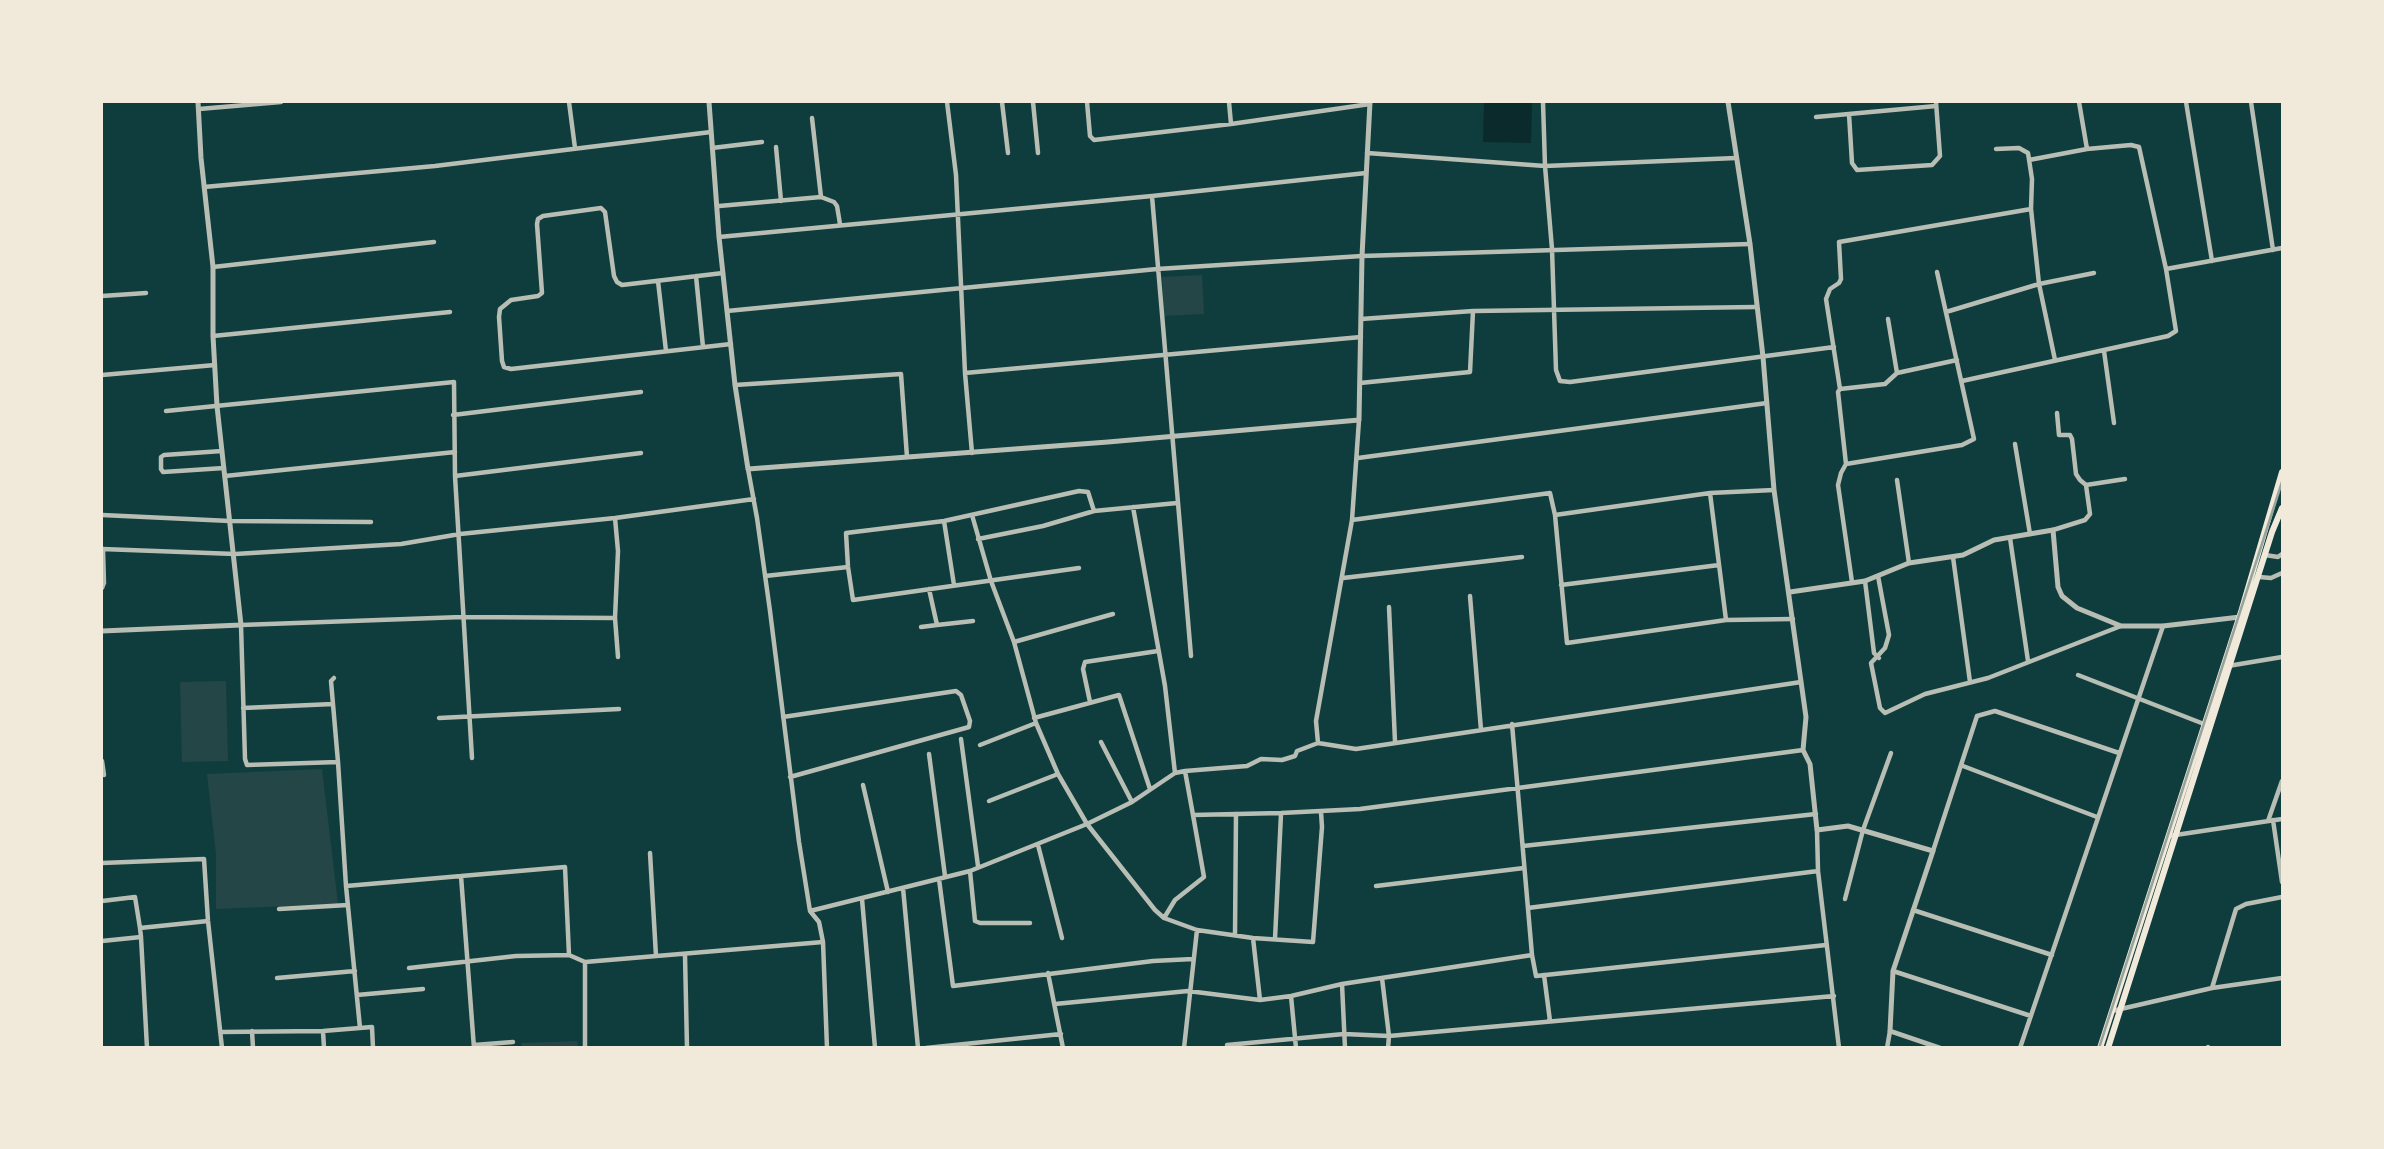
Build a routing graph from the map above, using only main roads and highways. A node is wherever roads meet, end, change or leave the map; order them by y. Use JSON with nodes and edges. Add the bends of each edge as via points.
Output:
{"nodes":[{"id":1,"x":2283,"y":472,"type":"edge"},
{"id":2,"x":2283,"y":508,"type":"edge"},
{"id":3,"x":2243,"y":617,"type":"junction"},
{"id":4,"x":2226,"y":666,"type":"junction"},
{"id":5,"x":2100,"y":1048,"type":"edge"},
{"id":6,"x":2108,"y":1048,"type":"edge"}],
"edges":[{"from":1,"to":3,"type":"main road"},
{"from":2,"to":3,"type":"main road"},
{"from":3,"to":4,"type":"main road"},
{"from":4,"to":5,"type":"main road"},
{"from":4,"to":6,"type":"main road"}]}
